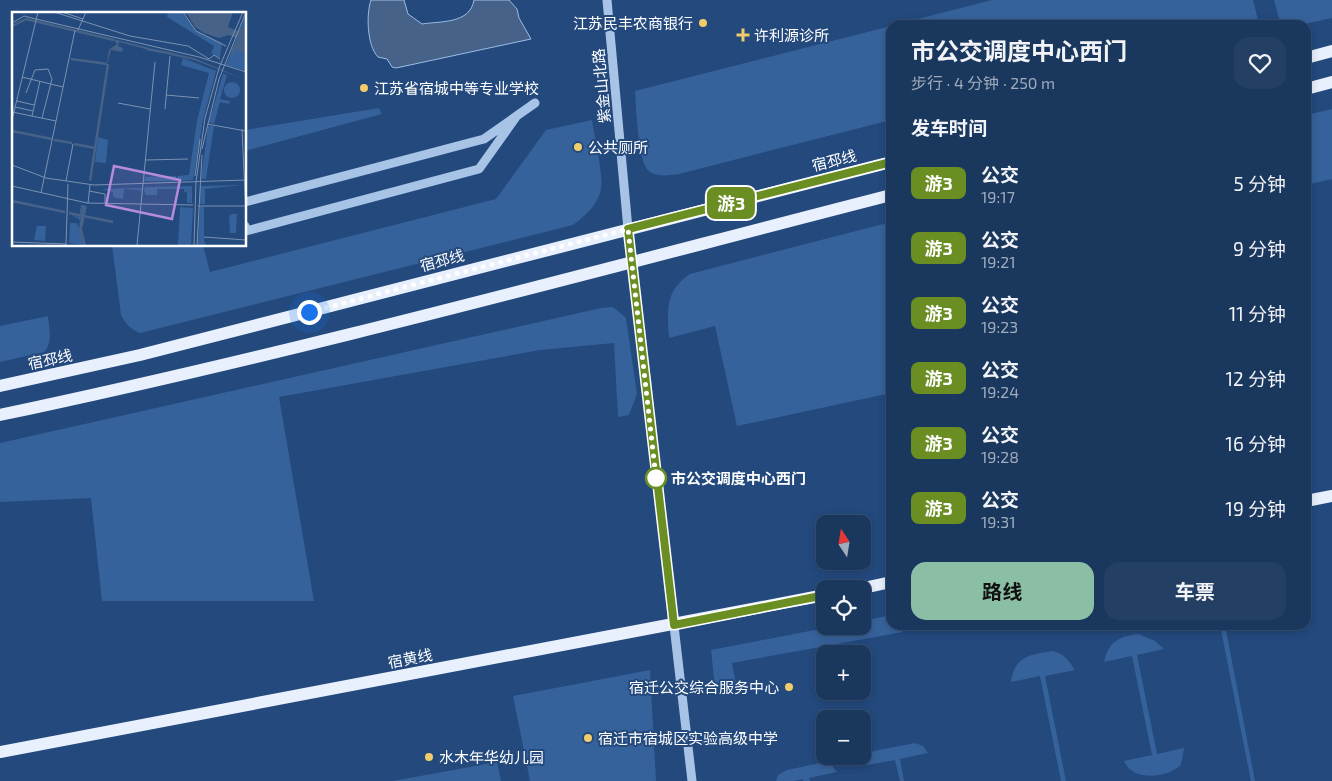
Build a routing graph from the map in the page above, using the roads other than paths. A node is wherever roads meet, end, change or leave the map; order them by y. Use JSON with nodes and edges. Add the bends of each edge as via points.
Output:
{"nodes":[{"id":1,"x":607,"y":0,"type":"edge"},
{"id":2,"x":1332,"y":51,"type":"edge"},
{"id":3,"x":1311,"y":57,"type":"edge"},
{"id":4,"x":1332,"y":82,"type":"edge"},
{"id":5,"x":1311,"y":88,"type":"edge"},
{"id":6,"x":535,"y":103,"type":"dead end"},
{"id":7,"x":516,"y":117,"type":"junction"},
{"id":8,"x":886,"y":163,"type":"edge"},
{"id":9,"x":886,"y":196,"type":"edge"},
{"id":10,"x":246,"y":202,"type":"edge"},
{"id":11,"x":628,"y":229,"type":"junction"},
{"id":12,"x":246,"y":231,"type":"edge"},
{"id":13,"x":632,"y":262,"type":"junction"},
{"id":14,"x":0,"y":386,"type":"edge"},
{"id":15,"x":0,"y":415,"type":"edge"},
{"id":16,"x":1332,"y":496,"type":"edge"},
{"id":17,"x":1311,"y":501,"type":"edge"},
{"id":18,"x":886,"y":583,"type":"edge"},
{"id":19,"x":871,"y":586,"type":"edge"},
{"id":20,"x":816,"y":597,"type":"edge"},
{"id":21,"x":674,"y":625,"type":"junction"},
{"id":22,"x":0,"y":752,"type":"edge"},
{"id":23,"x":692,"y":781,"type":"edge"}],
"edges":[{"from":1,"to":11,"type":"street","name":"紫金山北路"},
{"from":2,"to":3,"type":"main road"},
{"from":4,"to":5,"type":"main road"},
{"from":6,"to":7,"type":"street"},
{"from":7,"to":10,"type":"street","via":[[484,139]]},
{"from":7,"to":12,"type":"street","via":[[479,169]]},
{"from":8,"to":11,"type":"main road","name":"宿邳线"},
{"from":9,"to":13,"type":"main road"},
{"from":11,"to":13,"type":"street","name":"紫金山北路"},
{"from":11,"to":14,"type":"main road","name":"宿邳线","via":[[140,355]]},
{"from":13,"to":15,"type":"main road","via":[[459,308]]},
{"from":13,"to":21,"type":"street","name":"紫金山北路"},
{"from":16,"to":17,"type":"main road"},
{"from":18,"to":19,"type":"main road"},
{"from":20,"to":21,"type":"main road","name":"宿黄线"},
{"from":21,"to":22,"type":"main road","name":"宿黄线"},
{"from":21,"to":23,"type":"street","name":"紫金山北路"}]}
